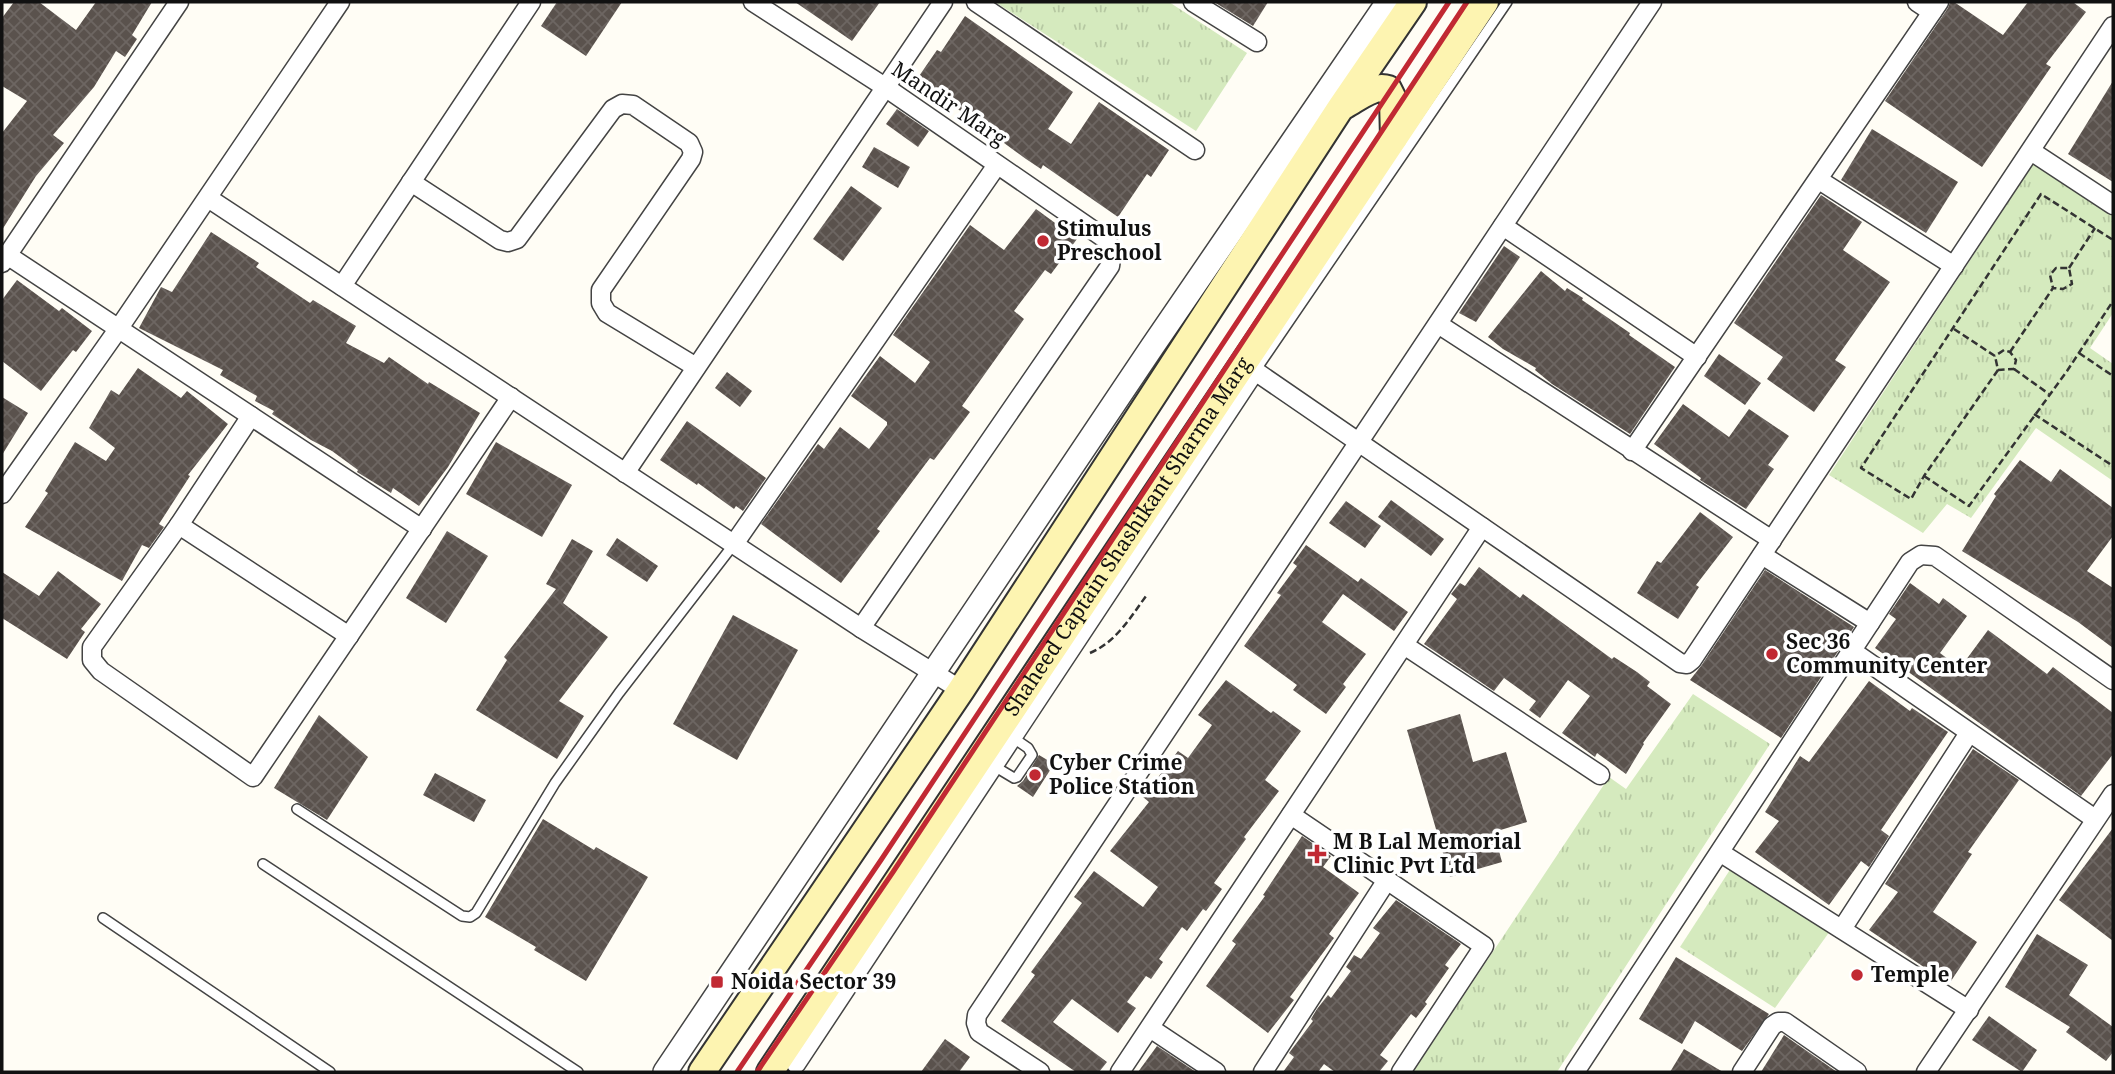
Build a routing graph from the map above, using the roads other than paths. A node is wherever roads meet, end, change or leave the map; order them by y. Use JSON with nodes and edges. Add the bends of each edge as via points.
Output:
{"nodes":[{"id":1,"x":179,"y":2,"type":"edge"},
{"id":2,"x":340,"y":2,"type":"edge"},
{"id":3,"x":531,"y":2,"type":"edge"},
{"id":4,"x":753,"y":2,"type":"edge"},
{"id":5,"x":976,"y":2,"type":"edge"},
{"id":6,"x":1193,"y":2,"type":"edge"},
{"id":7,"x":1388,"y":2,"type":"edge"},
{"id":8,"x":1413,"y":2,"type":"edge"},
{"id":9,"x":1485,"y":2,"type":"edge"},
{"id":10,"x":1507,"y":2,"type":"edge"},
{"id":11,"x":1652,"y":2,"type":"edge"},
{"id":12,"x":939,"y":3,"type":"edge"},
{"id":13,"x":1929,"y":5,"type":"edge"},
{"id":14,"x":2113,"y":26,"type":"edge"},
{"id":15,"x":1257,"y":42,"type":"dead end"},
{"id":16,"x":885,"y":88,"type":"junction"},
{"id":17,"x":1341,"y":107,"type":"junction"},
{"id":18,"x":1394,"y":138,"type":"junction"},
{"id":19,"x":1195,"y":150,"type":"dead end"},
{"id":20,"x":2031,"y":151,"type":"junction"},
{"id":21,"x":997,"y":165,"type":"junction"},
{"id":22,"x":1819,"y":180,"type":"junction"},
{"id":23,"x":411,"y":182,"type":"junction"},
{"id":24,"x":208,"y":198,"type":"junction"},
{"id":25,"x":2113,"y":205,"type":"edge"},
{"id":26,"x":1503,"y":226,"type":"junction"},
{"id":27,"x":4,"y":259,"type":"edge"},
{"id":28,"x":1954,"y":265,"type":"junction"},
{"id":29,"x":342,"y":286,"type":"junction"},
{"id":30,"x":1438,"y":324,"type":"junction"},
{"id":31,"x":119,"y":328,"type":"junction"},
{"id":32,"x":1697,"y":357,"type":"junction"},
{"id":33,"x":696,"y":367,"type":"junction"},
{"id":34,"x":1249,"y":367,"type":"junction"},
{"id":35,"x":511,"y":397,"type":"junction"},
{"id":36,"x":251,"y":416,"type":"junction"},
{"id":37,"x":1358,"y":443,"type":"junction"},
{"id":38,"x":1632,"y":451,"type":"junction"},
{"id":39,"x":625,"y":472,"type":"junction"},
{"id":40,"x":2,"y":494,"type":"edge"},
{"id":41,"x":179,"y":525,"type":"junction"},
{"id":42,"x":1482,"y":527,"type":"junction"},
{"id":43,"x":422,"y":529,"type":"junction"},
{"id":44,"x":734,"y":544,"type":"junction"},
{"id":45,"x":1767,"y":547,"type":"junction"},
{"id":46,"x":1870,"y":623,"type":"junction"},
{"id":47,"x":862,"y":628,"type":"junction"},
{"id":48,"x":349,"y":636,"type":"junction"},
{"id":49,"x":1404,"y":645,"type":"junction"},
{"id":50,"x":1852,"y":651,"type":"junction"},
{"id":51,"x":934,"y":672,"type":"junction"},
{"id":52,"x":2113,"y":680,"type":"edge"},
{"id":53,"x":961,"y":690,"type":"junction"},
{"id":54,"x":1969,"y":733,"type":"junction"},
{"id":55,"x":1013,"y":737,"type":"junction"},
{"id":56,"x":994,"y":766,"type":"junction"},
{"id":57,"x":1600,"y":775,"type":"dead end"},
{"id":58,"x":2113,"y":794,"type":"edge"},
{"id":59,"x":296,"y":808,"type":"dead end"},
{"id":60,"x":1291,"y":815,"type":"junction"},
{"id":61,"x":2095,"y":819,"type":"junction"},
{"id":62,"x":1721,"y":853,"type":"junction"},
{"id":63,"x":263,"y":864,"type":"dead end"},
{"id":64,"x":1387,"y":880,"type":"junction"},
{"id":65,"x":103,"y":918,"type":"dead end"},
{"id":66,"x":1842,"y":929,"type":"junction"},
{"id":67,"x":1969,"y":1010,"type":"junction"},
{"id":68,"x":808,"y":1016,"type":"junction"},
{"id":69,"x":1150,"y":1028,"type":"junction"},
{"id":70,"x":795,"y":1068,"type":"edge"},
{"id":71,"x":330,"y":1072,"type":"edge"},
{"id":72,"x":579,"y":1072,"type":"edge"},
{"id":73,"x":665,"y":1072,"type":"edge"},
{"id":74,"x":702,"y":1072,"type":"edge"},
{"id":75,"x":770,"y":1072,"type":"edge"},
{"id":76,"x":1040,"y":1072,"type":"edge"},
{"id":77,"x":1120,"y":1072,"type":"edge"},
{"id":78,"x":1216,"y":1072,"type":"edge"},
{"id":79,"x":1263,"y":1072,"type":"edge"},
{"id":80,"x":1401,"y":1072,"type":"edge"},
{"id":81,"x":1576,"y":1072,"type":"edge"},
{"id":82,"x":1742,"y":1072,"type":"edge"},
{"id":83,"x":1857,"y":1072,"type":"edge"},
{"id":84,"x":1926,"y":1072,"type":"edge"}],
"edges":[{"from":1,"to":27,"type":"street"},
{"from":2,"to":24,"type":"street"},
{"from":3,"to":23,"type":"street"},
{"from":4,"to":16,"type":"street","name":"Mandir Marg"},
{"from":5,"to":19,"type":"street"},
{"from":6,"to":15,"type":"street"},
{"from":7,"to":51,"type":"street"},
{"from":8,"to":17,"type":"main road"},
{"from":9,"to":18,"type":"main road","name":"Shaheed Captain Shashikant Sharma Marg"},
{"from":10,"to":34,"type":"lane"},
{"from":11,"to":26,"type":"street"},
{"from":12,"to":16,"type":"street"},
{"from":13,"to":22,"type":"street"},
{"from":14,"to":20,"type":"street"},
{"from":16,"to":21,"type":"street","name":"Mandir Marg"},
{"from":16,"to":33,"type":"street"},
{"from":17,"to":18,"type":"main road","via":[[1374,89],[1388,89],[1393,100]]},
{"from":17,"to":53,"type":"main road"},
{"from":18,"to":34,"type":"main road","name":"Shaheed Captain Shashikant Sharma Marg"},
{"from":20,"to":25,"type":"street"},
{"from":20,"to":28,"type":"street"},
{"from":21,"to":44,"type":"street"},
{"from":21,"to":47,"type":"street","name":"Mandir Marg","via":[[1107,240],[1112,252],[1110,266]]},
{"from":22,"to":28,"type":"street"},
{"from":22,"to":32,"type":"street"},
{"from":23,"to":29,"type":"street"},
{"from":23,"to":33,"type":"street","via":[[500,240],[517,239],[612,109],[633,105],[689,143],[693,152],[601,290],[601,303],[607,313]]},
{"from":24,"to":29,"type":"street"},
{"from":24,"to":31,"type":"street"},
{"from":26,"to":30,"type":"street"},
{"from":26,"to":32,"type":"street"},
{"from":27,"to":31,"type":"street"},
{"from":28,"to":45,"type":"street"},
{"from":29,"to":35,"type":"street"},
{"from":30,"to":37,"type":"street"},
{"from":30,"to":38,"type":"street"},
{"from":31,"to":36,"type":"street"},
{"from":31,"to":40,"type":"street"},
{"from":32,"to":38,"type":"street"},
{"from":33,"to":39,"type":"street"},
{"from":34,"to":37,"type":"street"},
{"from":34,"to":55,"type":"street"},
{"from":34,"to":68,"type":"main road","name":"Shaheed Captain Shashikant Sharma Marg"},
{"from":35,"to":39,"type":"street"},
{"from":35,"to":43,"type":"street"},
{"from":36,"to":41,"type":"street"},
{"from":36,"to":43,"type":"street"},
{"from":37,"to":42,"type":"street"},
{"from":37,"to":76,"type":"street","via":[[978,1014],[979,1032]]},
{"from":38,"to":45,"type":"street"},
{"from":39,"to":44,"type":"street"},
{"from":41,"to":48,"type":"street"},
{"from":41,"to":48,"type":"street","via":[[92,647],[92,660],[101,671],[253,778]]},
{"from":42,"to":45,"type":"street","via":[[1679,663],[1687,664]]},
{"from":42,"to":49,"type":"street"},
{"from":43,"to":48,"type":"street"},
{"from":44,"to":47,"type":"street"},
{"from":44,"to":59,"type":"lane","via":[[555,783],[470,917]]},
{"from":45,"to":46,"type":"street"},
{"from":46,"to":50,"type":"street"},
{"from":46,"to":52,"type":"street","via":[[1910,562],[1922,555],[1935,556]]},
{"from":47,"to":51,"type":"street"},
{"from":49,"to":57,"type":"street"},
{"from":49,"to":60,"type":"street"},
{"from":50,"to":54,"type":"street"},
{"from":50,"to":62,"type":"street"},
{"from":51,"to":53,"type":"street"},
{"from":51,"to":73,"type":"street"},
{"from":53,"to":74,"type":"main road"},
{"from":54,"to":61,"type":"street"},
{"from":54,"to":66,"type":"street"},
{"from":55,"to":56,"type":"street"},
{"from":55,"to":56,"type":"lane","via":[[1032,755],[1017,777]]},
{"from":56,"to":70,"type":"street"},
{"from":58,"to":61,"type":"street"},
{"from":60,"to":64,"type":"street"},
{"from":60,"to":69,"type":"street"},
{"from":61,"to":67,"type":"street"},
{"from":62,"to":66,"type":"street"},
{"from":62,"to":81,"type":"street"},
{"from":63,"to":72,"type":"lane"},
{"from":64,"to":79,"type":"street"},
{"from":64,"to":80,"type":"street","via":[[1484,946]]},
{"from":65,"to":71,"type":"lane"},
{"from":66,"to":67,"type":"street"},
{"from":67,"to":84,"type":"street"},
{"from":68,"to":70,"type":"main road"},
{"from":68,"to":75,"type":"main road","name":"Shaheed Captain Shashikant Sharma Marg"},
{"from":69,"to":77,"type":"street"},
{"from":69,"to":78,"type":"street"},
{"from":82,"to":83,"type":"street","via":[[1778,1022],[1785,1022]]}]}
